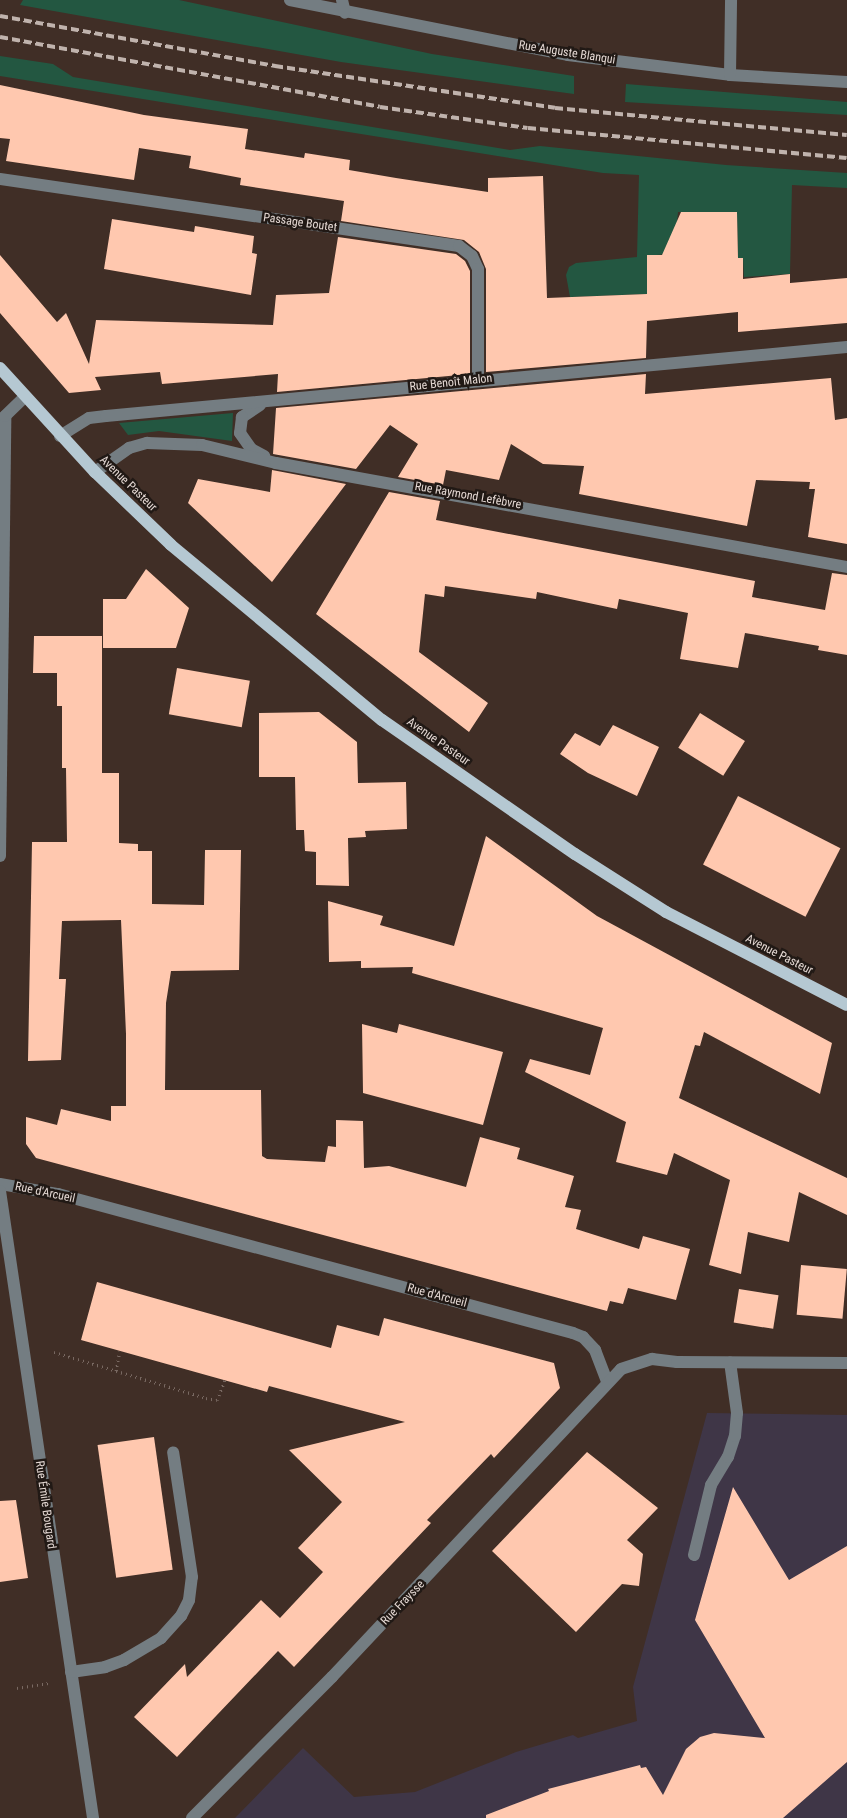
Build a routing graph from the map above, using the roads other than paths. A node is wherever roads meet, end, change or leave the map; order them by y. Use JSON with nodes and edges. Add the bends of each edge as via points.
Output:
{"nodes":[{"id":1,"x":290,"y":0,"type":"edge"},
{"id":2,"x":342,"y":0,"type":"edge"},
{"id":3,"x":731,"y":0,"type":"edge"},
{"id":4,"x":345,"y":13,"type":"junction"},
{"id":5,"x":730,"y":75,"type":"junction"},
{"id":6,"x":847,"y":82,"type":"edge"},
{"id":7,"x":0,"y":179,"type":"edge"},
{"id":8,"x":847,"y":347,"type":"edge"},
{"id":9,"x":0,"y":368,"type":"edge"},
{"id":10,"x":478,"y":380,"type":"junction"},
{"id":11,"x":25,"y":397,"type":"junction"},
{"id":12,"x":275,"y":402,"type":"junction"},
{"id":13,"x":3,"y":416,"type":"edge"},
{"id":14,"x":60,"y":436,"type":"junction"},
{"id":15,"x":276,"y":463,"type":"junction"},
{"id":16,"x":95,"y":472,"type":"junction"},
{"id":17,"x":847,"y":567,"type":"edge"},
{"id":18,"x":0,"y":856,"type":"edge"},
{"id":19,"x":847,"y":1005,"type":"edge"},
{"id":20,"x":0,"y":1184,"type":"edge"},
{"id":21,"x":0,"y":1191,"type":"edge"},
{"id":22,"x":730,"y":1362,"type":"junction"},
{"id":23,"x":847,"y":1363,"type":"edge"},
{"id":24,"x":607,"y":1382,"type":"junction"},
{"id":25,"x":173,"y":1452,"type":"dead end"},
{"id":26,"x":694,"y":1555,"type":"dead end"},
{"id":27,"x":70,"y":1672,"type":"junction"},
{"id":28,"x":93,"y":1818,"type":"edge"},
{"id":29,"x":192,"y":1818,"type":"edge"}],
"edges":[{"from":1,"to":4,"type":"street","name":"Rue Auguste Blanqui"},
{"from":2,"to":4,"type":"street"},
{"from":3,"to":5,"type":"street"},
{"from":4,"to":5,"type":"street","name":"Rue Auguste Blanqui","via":[[568,55]]},
{"from":5,"to":6,"type":"street","name":"Rue Auguste Blanqui"},
{"from":7,"to":10,"type":"street","name":"Passage Boutet","via":[[458,246],[472,256],[478,269]]},
{"from":8,"to":10,"type":"street","name":"Rue Benoît Malon"},
{"from":9,"to":11,"type":"main road","name":"Avenue Pasteur"},
{"from":10,"to":12,"type":"street","name":"Rue Benoît Malon"},
{"from":11,"to":13,"type":"street"},
{"from":11,"to":14,"type":"main road","name":"Avenue Pasteur"},
{"from":12,"to":14,"type":"street","name":"Rue Benoît Malon","via":[[89,418]]},
{"from":12,"to":15,"type":"street","via":[[245,413],[240,433],[251,449]]},
{"from":13,"to":18,"type":"street"},
{"from":14,"to":16,"type":"main road","name":"Avenue Pasteur"},
{"from":15,"to":16,"type":"street","name":"Rue Raymond Lefèbvre","via":[[202,445],[147,443],[129,448]]},
{"from":15,"to":17,"type":"street","name":"Rue Raymond Lefèbvre"},
{"from":16,"to":19,"type":"main road","name":"Avenue Pasteur","via":[[214,583],[382,720],[575,854],[666,912]]},
{"from":20,"to":24,"type":"street","name":"Rue d'Arcueil","via":[[58,1194],[573,1333],[583,1337],[595,1350]]},
{"from":21,"to":27,"type":"street","name":"Rue Émile Bougard"},
{"from":22,"to":23,"type":"street"},
{"from":22,"to":24,"type":"street","via":[[639,1361],[621,1369]]},
{"from":22,"to":26,"type":"street","via":[[737,1413],[735,1436],[728,1456],[711,1484]]},
{"from":24,"to":29,"type":"street","name":"Rue Fraysse","via":[[339,1670]]},
{"from":25,"to":27,"type":"street","via":[[192,1577],[185,1608],[161,1638],[124,1660],[105,1667]]},
{"from":27,"to":28,"type":"street","name":"Rue Émile Bougard"}]}
